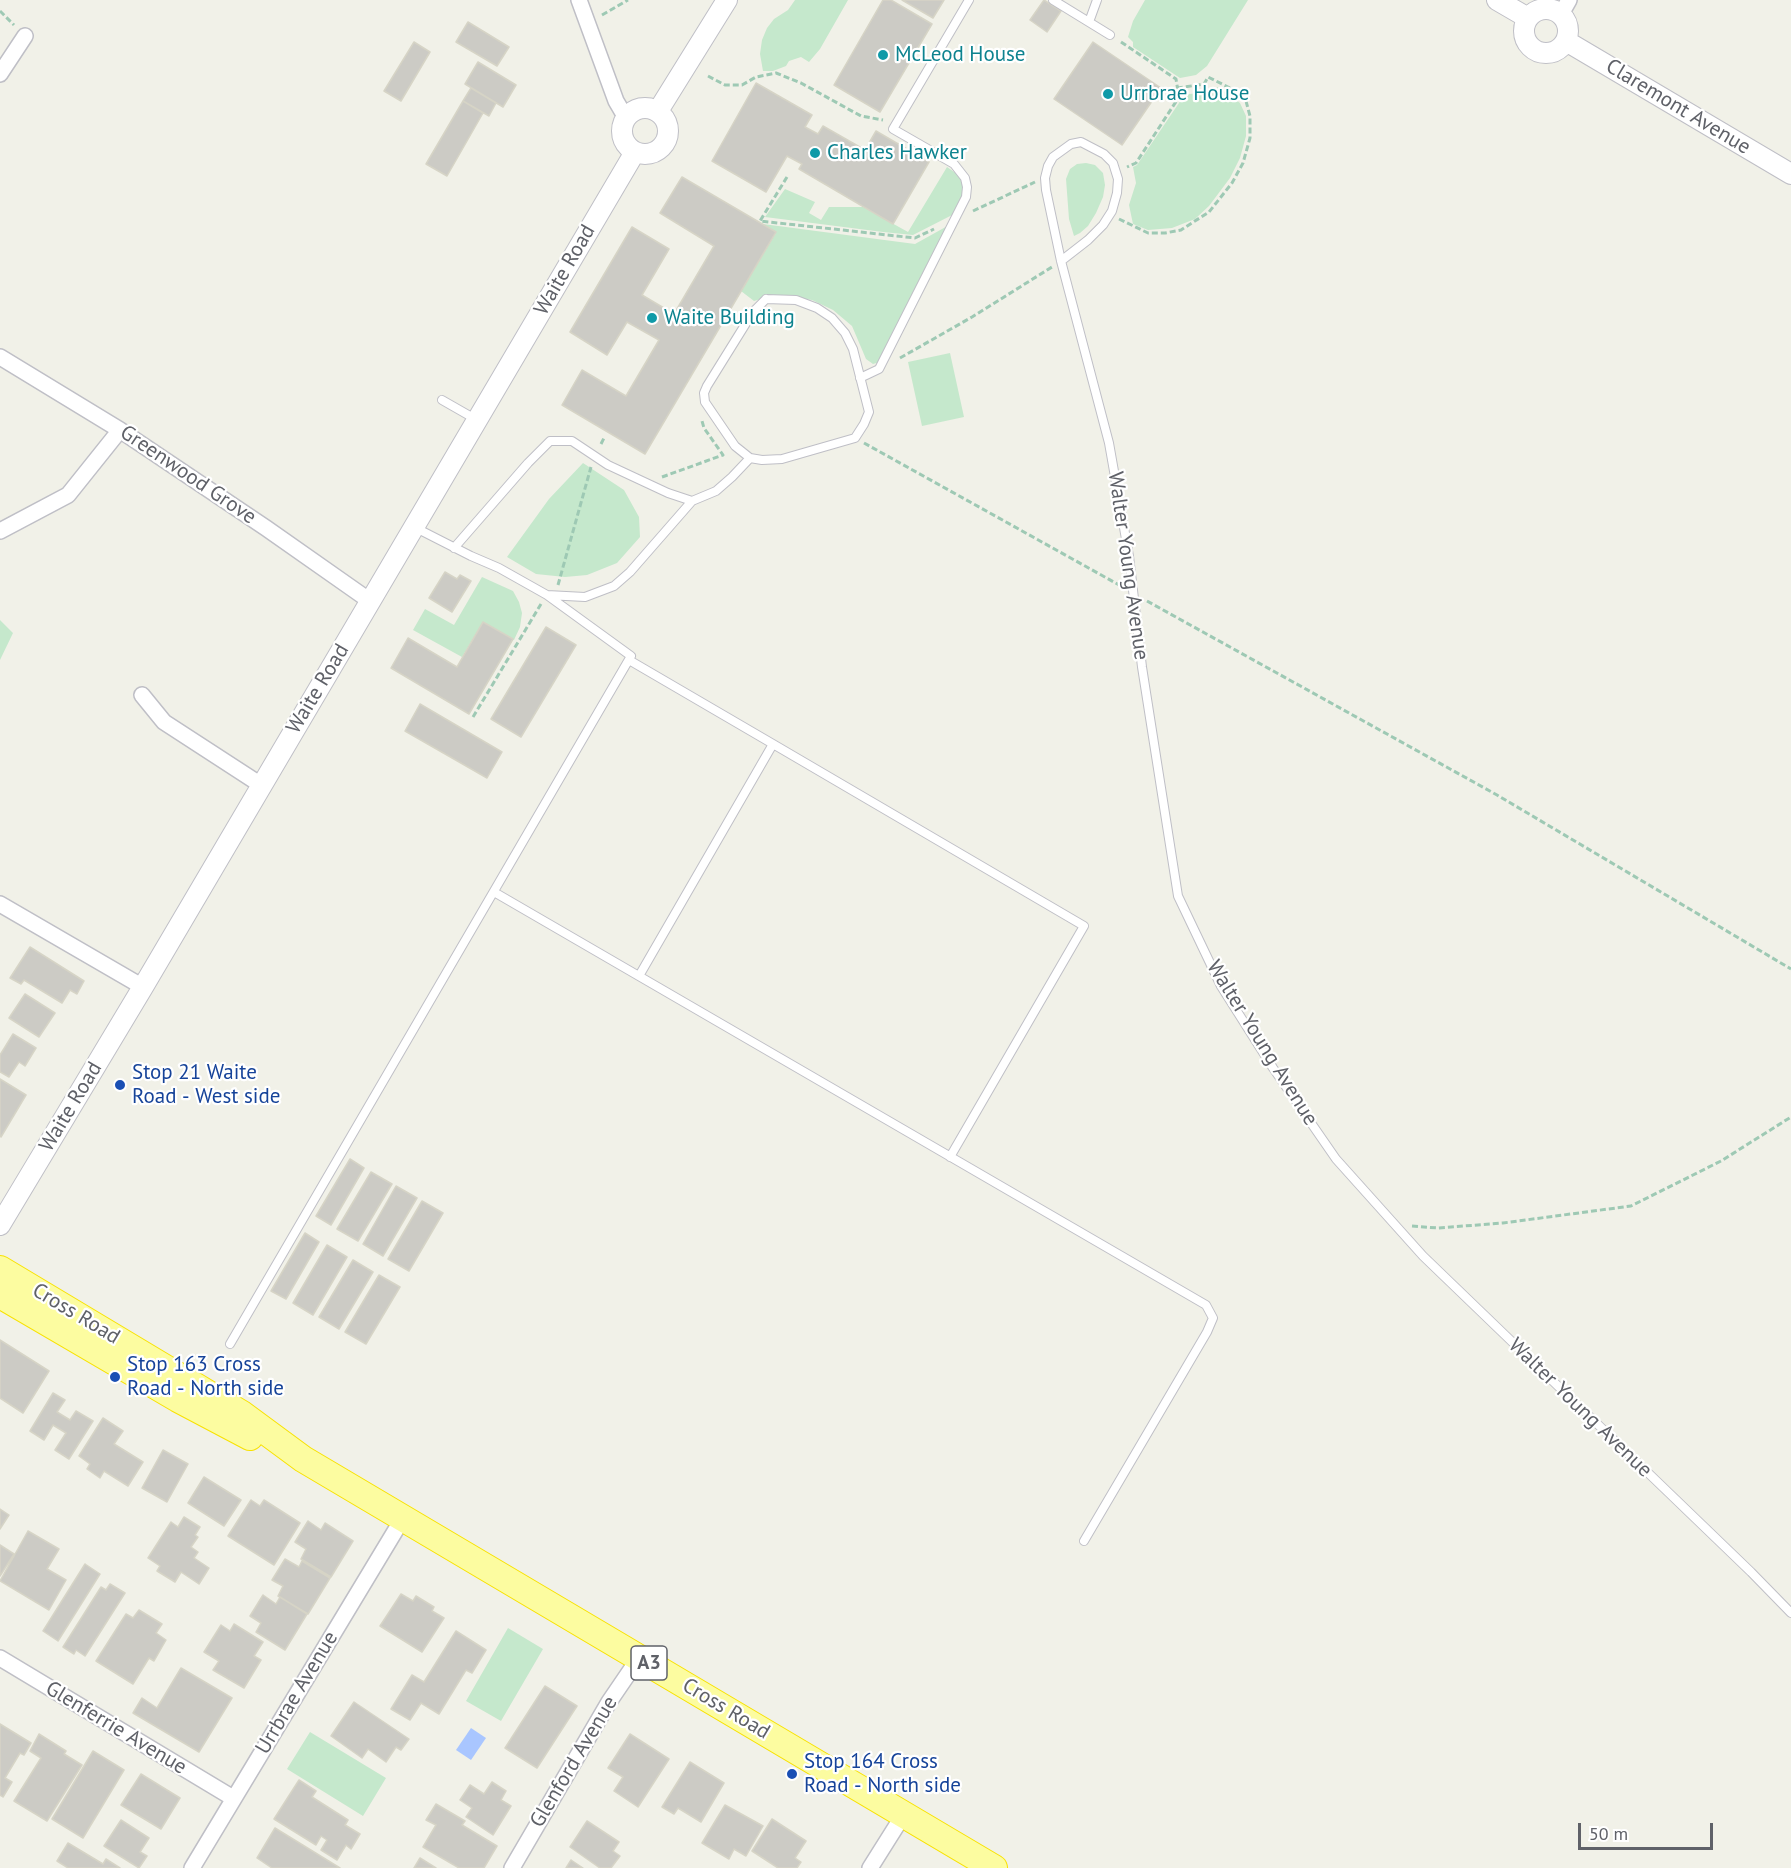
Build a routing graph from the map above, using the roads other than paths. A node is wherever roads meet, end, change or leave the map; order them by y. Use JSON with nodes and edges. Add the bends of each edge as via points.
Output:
{"nodes":[{"id":1,"x":579,"y":0,"type":"edge"},
{"id":2,"x":727,"y":0,"type":"edge"},
{"id":3,"x":969,"y":0,"type":"edge"},
{"id":4,"x":1053,"y":0,"type":"edge"},
{"id":5,"x":1097,"y":0,"type":"edge"},
{"id":6,"x":1497,"y":0,"type":"edge"},
{"id":7,"x":1565,"y":7,"type":"edge"},
{"id":8,"x":1528,"y":18,"type":"junction"},
{"id":9,"x":1089,"y":22,"type":"junction"},
{"id":10,"x":1110,"y":35,"type":"road end"},
{"id":11,"x":25,"y":36,"type":"dead end"},
{"id":12,"x":1566,"y":41,"type":"junction"},
{"id":13,"x":0,"y":74,"type":"edge"},
{"id":14,"x":658,"y":111,"type":"junction"},
{"id":15,"x":626,"y":118,"type":"junction"},
{"id":16,"x":634,"y":152,"type":"junction"},
{"id":17,"x":1791,"y":174,"type":"edge"},
{"id":18,"x":1061,"y":261,"type":"junction"},
{"id":19,"x":0,"y":357,"type":"edge"},
{"id":20,"x":860,"y":378,"type":"junction"},
{"id":21,"x":442,"y":400,"type":"dead end"},
{"id":22,"x":477,"y":420,"type":"junction"},
{"id":23,"x":120,"y":430,"type":"junction"},
{"id":24,"x":750,"y":458,"type":"junction"},
{"id":25,"x":692,"y":501,"type":"junction"},
{"id":26,"x":414,"y":527,"type":"junction"},
{"id":27,"x":0,"y":531,"type":"edge"},
{"id":28,"x":454,"y":548,"type":"junction"},
{"id":29,"x":551,"y":595,"type":"junction"},
{"id":30,"x":370,"y":601,"type":"junction"},
{"id":31,"x":628,"y":660,"type":"junction"},
{"id":32,"x":142,"y":695,"type":"dead end"},
{"id":33,"x":773,"y":744,"type":"junction"},
{"id":34,"x":261,"y":785,"type":"junction"},
{"id":35,"x":494,"y":892,"type":"junction"},
{"id":36,"x":0,"y":904,"type":"edge"},
{"id":37,"x":639,"y":976,"type":"junction"},
{"id":38,"x":142,"y":987,"type":"junction"},
{"id":39,"x":950,"y":1157,"type":"junction"},
{"id":40,"x":0,"y":1225,"type":"edge"},
{"id":41,"x":0,"y":1269,"type":"edge"},
{"id":42,"x":0,"y":1295,"type":"edge"},
{"id":43,"x":230,"y":1344,"type":"dead end"},
{"id":44,"x":303,"y":1459,"type":"junction"},
{"id":45,"x":404,"y":1518,"type":"junction"},
{"id":46,"x":1084,"y":1541,"type":"dead end"},
{"id":47,"x":1791,"y":1613,"type":"edge"},
{"id":48,"x":0,"y":1658,"type":"edge"},
{"id":49,"x":639,"y":1658,"type":"junction"},
{"id":50,"x":233,"y":1798,"type":"junction"},
{"id":51,"x":904,"y":1814,"type":"junction"},
{"id":52,"x":192,"y":1868,"type":"edge"},
{"id":53,"x":512,"y":1868,"type":"edge"},
{"id":54,"x":870,"y":1868,"type":"edge"},
{"id":55,"x":994,"y":1868,"type":"edge"}],
"edges":[{"from":1,"to":15,"type":"street"},
{"from":2,"to":14,"type":"street"},
{"from":3,"to":20,"type":"lane","via":[[893,129],[954,165],[965,178],[966,197],[879,369]]},
{"from":4,"to":9,"type":"lane"},
{"from":5,"to":9,"type":"lane"},
{"from":6,"to":8,"type":"street"},
{"from":7,"to":8,"type":"street","via":[[1540,9]]},
{"from":7,"to":12,"type":"street"},
{"from":8,"to":12,"type":"street","via":[[1524,30],[1531,47],[1540,52],[1555,51]]},
{"from":9,"to":10,"type":"lane"},
{"from":11,"to":13,"type":"street"},
{"from":12,"to":17,"type":"street","name":"Claremont Avenue"},
{"from":14,"to":15,"type":"street","via":[[639,108]]},
{"from":14,"to":16,"type":"street","via":[[668,123],[667,140],[650,154]]},
{"from":15,"to":16,"type":"street","via":[[622,125],[624,140]]},
{"from":16,"to":22,"type":"street","name":"Waite Road"},
{"from":18,"to":18,"type":"lane","name":"Walter Young Avenue","via":[[1045,178],[1053,158],[1080,142],[1113,163],[1117,193],[1103,225]]},
{"from":18,"to":47,"type":"lane","name":"Walter Young Avenue","via":[[1109,442],[1178,896],[1221,986],[1336,1159],[1423,1256]]},
{"from":19,"to":23,"type":"street","name":"Greenwood Grove"},
{"from":20,"to":24,"type":"lane","via":[[869,412],[855,438],[782,459]]},
{"from":20,"to":24,"type":"lane","via":[[853,350],[832,318],[796,300],[766,299],[753,312],[704,393],[705,402],[735,446]]},
{"from":21,"to":22,"type":"lane"},
{"from":22,"to":26,"type":"street","name":"Waite Road"},
{"from":23,"to":27,"type":"street","via":[[68,495]]},
{"from":23,"to":30,"type":"street","name":"Greenwood Grove"},
{"from":24,"to":25,"type":"lane","via":[[716,491]]},
{"from":25,"to":28,"type":"lane","via":[[616,469],[572,441],[550,441]]},
{"from":25,"to":29,"type":"lane","via":[[614,586],[585,597]]},
{"from":26,"to":28,"type":"lane"},
{"from":26,"to":30,"type":"street","name":"Waite Road"},
{"from":28,"to":29,"type":"lane"},
{"from":29,"to":31,"type":"lane","via":[[631,656]]},
{"from":30,"to":34,"type":"street","name":"Waite Road"},
{"from":31,"to":33,"type":"lane"},
{"from":31,"to":35,"type":"lane"},
{"from":32,"to":34,"type":"street","via":[[164,722]]},
{"from":33,"to":37,"type":"lane"},
{"from":33,"to":39,"type":"lane","via":[[1084,926]]},
{"from":34,"to":38,"type":"street","name":"Waite Road"},
{"from":35,"to":37,"type":"lane"},
{"from":35,"to":43,"type":"lane"},
{"from":36,"to":38,"type":"street"},
{"from":37,"to":39,"type":"lane"},
{"from":38,"to":40,"type":"street","name":"Waite Road"},
{"from":39,"to":46,"type":"lane","via":[[1206,1305],[1213,1318]]},
{"from":41,"to":44,"type":"highway","name":"Cross Road","number":"A3","via":[[242,1414]]},
{"from":42,"to":44,"type":"highway","name":"Cross Road","number":"A3","via":[[178,1399],[260,1442]]},
{"from":44,"to":45,"type":"highway","name":"Cross Road","number":"A3"},
{"from":45,"to":49,"type":"highway","name":"Cross Road","number":"A3"},
{"from":45,"to":50,"type":"street","name":"Urrbrae Avenue"},
{"from":48,"to":50,"type":"street","name":"Glenferrie Avenue"},
{"from":49,"to":51,"type":"highway","name":"Cross Road","number":"A3"},
{"from":49,"to":53,"type":"street","name":"Glenford Avenue"},
{"from":50,"to":52,"type":"street","name":"Urrbrae Avenue"},
{"from":51,"to":54,"type":"street"},
{"from":51,"to":55,"type":"highway","name":"Cross Road","number":"A3"}]}
